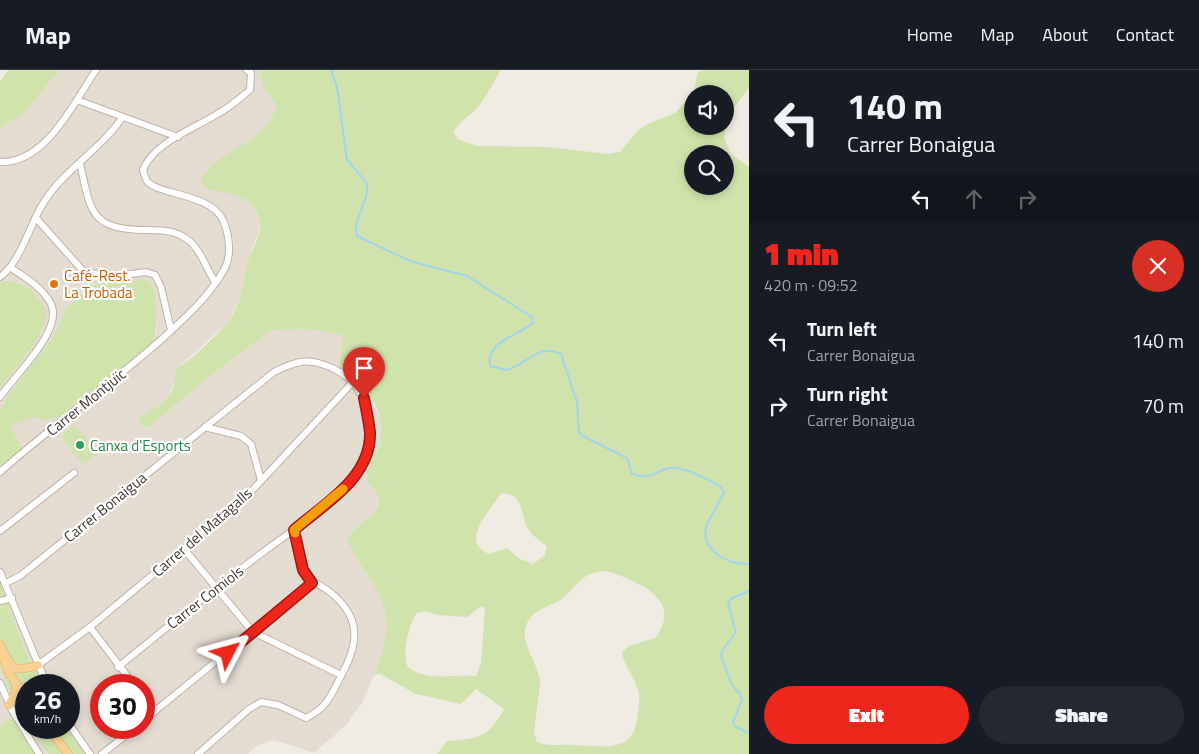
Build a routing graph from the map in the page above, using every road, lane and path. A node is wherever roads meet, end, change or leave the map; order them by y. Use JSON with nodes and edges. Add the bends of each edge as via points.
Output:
{"nodes":[{"id":1,"x":96,"y":70,"type":"edge"},
{"id":2,"x":247,"y":70,"type":"edge"},
{"id":3,"x":77,"y":100,"type":"junction"},
{"id":4,"x":122,"y":118,"type":"junction"},
{"id":5,"x":178,"y":138,"type":"junction"},
{"id":6,"x":0,"y":162,"type":"edge"},
{"id":7,"x":80,"y":164,"type":"junction"},
{"id":8,"x":36,"y":218,"type":"junction"},
{"id":9,"x":11,"y":268,"type":"junction"},
{"id":10,"x":0,"y":277,"type":"edge"},
{"id":11,"x":215,"y":282,"type":"junction"},
{"id":12,"x":171,"y":330,"type":"junction"},
{"id":13,"x":352,"y":383,"type":"junction"},
{"id":14,"x":0,"y":396,"type":"edge"},
{"id":15,"x":205,"y":427,"type":"junction"},
{"id":16,"x":1,"y":471,"type":"edge"},
{"id":17,"x":74,"y":473,"type":"dead end"},
{"id":18,"x":261,"y":480,"type":"junction"},
{"id":19,"x":294,"y":530,"type":"junction"},
{"id":20,"x":0,"y":531,"type":"edge"},
{"id":21,"x":184,"y":549,"type":"junction"},
{"id":22,"x":0,"y":572,"type":"edge"},
{"id":23,"x":6,"y":583,"type":"junction"},
{"id":24,"x":312,"y":583,"type":"junction"},
{"id":25,"x":215,"y":589,"type":"junction"},
{"id":26,"x":12,"y":598,"type":"junction"},
{"id":27,"x":0,"y":601,"type":"edge"},
{"id":28,"x":90,"y":627,"type":"junction"},
{"id":29,"x":253,"y":632,"type":"junction"},
{"id":30,"x":0,"y":644,"type":"edge"},
{"id":31,"x":0,"y":649,"type":"edge"},
{"id":32,"x":38,"y":665,"type":"junction"},
{"id":33,"x":118,"y":666,"type":"junction"},
{"id":34,"x":42,"y":674,"type":"edge"},
{"id":35,"x":125,"y":674,"type":"edge"},
{"id":36,"x":341,"y":676,"type":"junction"},
{"id":37,"x":15,"y":682,"type":"edge"},
{"id":38,"x":0,"y":683,"type":"edge"},
{"id":39,"x":15,"y":694,"type":"edge"},
{"id":40,"x":9,"y":705,"type":"junction"},
{"id":41,"x":156,"y":710,"type":"edge"},
{"id":42,"x":56,"y":739,"type":"edge"},
{"id":43,"x":80,"y":739,"type":"edge"},
{"id":44,"x":121,"y":739,"type":"edge"},
{"id":45,"x":39,"y":754,"type":"edge"},
{"id":46,"x":68,"y":754,"type":"edge"},
{"id":47,"x":90,"y":754,"type":"edge"},
{"id":48,"x":102,"y":754,"type":"edge"},
{"id":49,"x":198,"y":754,"type":"edge"}],
"edges":[{"from":1,"to":3,"type":"street"},
{"from":2,"to":5,"type":"street","via":[[251,73],[250,90]]},
{"from":3,"to":4,"type":"street"},
{"from":3,"to":6,"type":"street","via":[[43,145],[23,159]]},
{"from":4,"to":5,"type":"street"},
{"from":4,"to":7,"type":"street"},
{"from":5,"to":11,"type":"street","name":"Carrer Montjuïc","via":[[160,146],[142,170],[147,181],[154,186],[197,200],[222,218],[230,246],[226,267]]},
{"from":7,"to":8,"type":"street","via":[[60,181]]},
{"from":7,"to":11,"type":"street","via":[[90,207],[96,218],[116,227],[163,230],[181,235],[198,251]]},
{"from":8,"to":9,"type":"street"},
{"from":8,"to":12,"type":"street","via":[[83,270],[109,277],[146,272],[155,275]]},
{"from":9,"to":10,"type":"street"},
{"from":9,"to":14,"type":"street","via":[[44,295],[52,305],[53,317],[47,335]]},
{"from":11,"to":12,"type":"street","name":"Carrer Montjuïc","via":[[204,299]]},
{"from":12,"to":16,"type":"street","name":"Carrer Montjuïc"},
{"from":13,"to":15,"type":"street","name":"Carrer Bonaigua","via":[[340,372],[318,361],[294,362],[274,372]]},
{"from":13,"to":18,"type":"street","name":"Carrer del Matagalls"},
{"from":13,"to":19,"type":"street","name":"Carrer Bonaigua","via":[[364,398],[367,414],[370,434],[364,460],[354,479]]},
{"from":15,"to":18,"type":"street","via":[[242,436],[251,444]]},
{"from":15,"to":23,"type":"street","name":"Carrer Bonaigua","via":[[20,576]]},
{"from":17,"to":20,"type":"street"},
{"from":18,"to":21,"type":"street","name":"Carrer del Matagalls","via":[[246,497]]},
{"from":19,"to":24,"type":"street","via":[[303,570]]},
{"from":19,"to":25,"type":"street","name":"Carrer Comiols"},
{"from":21,"to":25,"type":"street"},
{"from":21,"to":28,"type":"street","name":"Carrer del Matagalls"},
{"from":22,"to":23,"type":"street"},
{"from":23,"to":26,"type":"street"},
{"from":24,"to":29,"type":"street"},
{"from":24,"to":36,"type":"street","via":[[329,591],[346,608],[355,626],[351,660]]},
{"from":25,"to":29,"type":"street"},
{"from":25,"to":33,"type":"street","name":"Carrer Comiols"},
{"from":26,"to":27,"type":"street"},
{"from":26,"to":32,"type":"street"},
{"from":28,"to":32,"type":"street","name":"Carrer del Matagalls"},
{"from":28,"to":33,"type":"street"},
{"from":29,"to":36,"type":"street"},
{"from":29,"to":41,"type":"street"},
{"from":30,"to":32,"type":"main road","via":[[14,668],[22,670]]},
{"from":31,"to":37,"type":"main road"},
{"from":32,"to":34,"type":"street"},
{"from":33,"to":35,"type":"street"},
{"from":36,"to":49,"type":"street","via":[[332,696],[319,712],[306,718],[278,705],[261,702]]},
{"from":38,"to":40,"type":"street"},
{"from":39,"to":40,"type":"main road"},
{"from":40,"to":45,"type":"street"},
{"from":42,"to":46,"type":"main road"},
{"from":43,"to":47,"type":"street"},
{"from":44,"to":48,"type":"street"}]}
